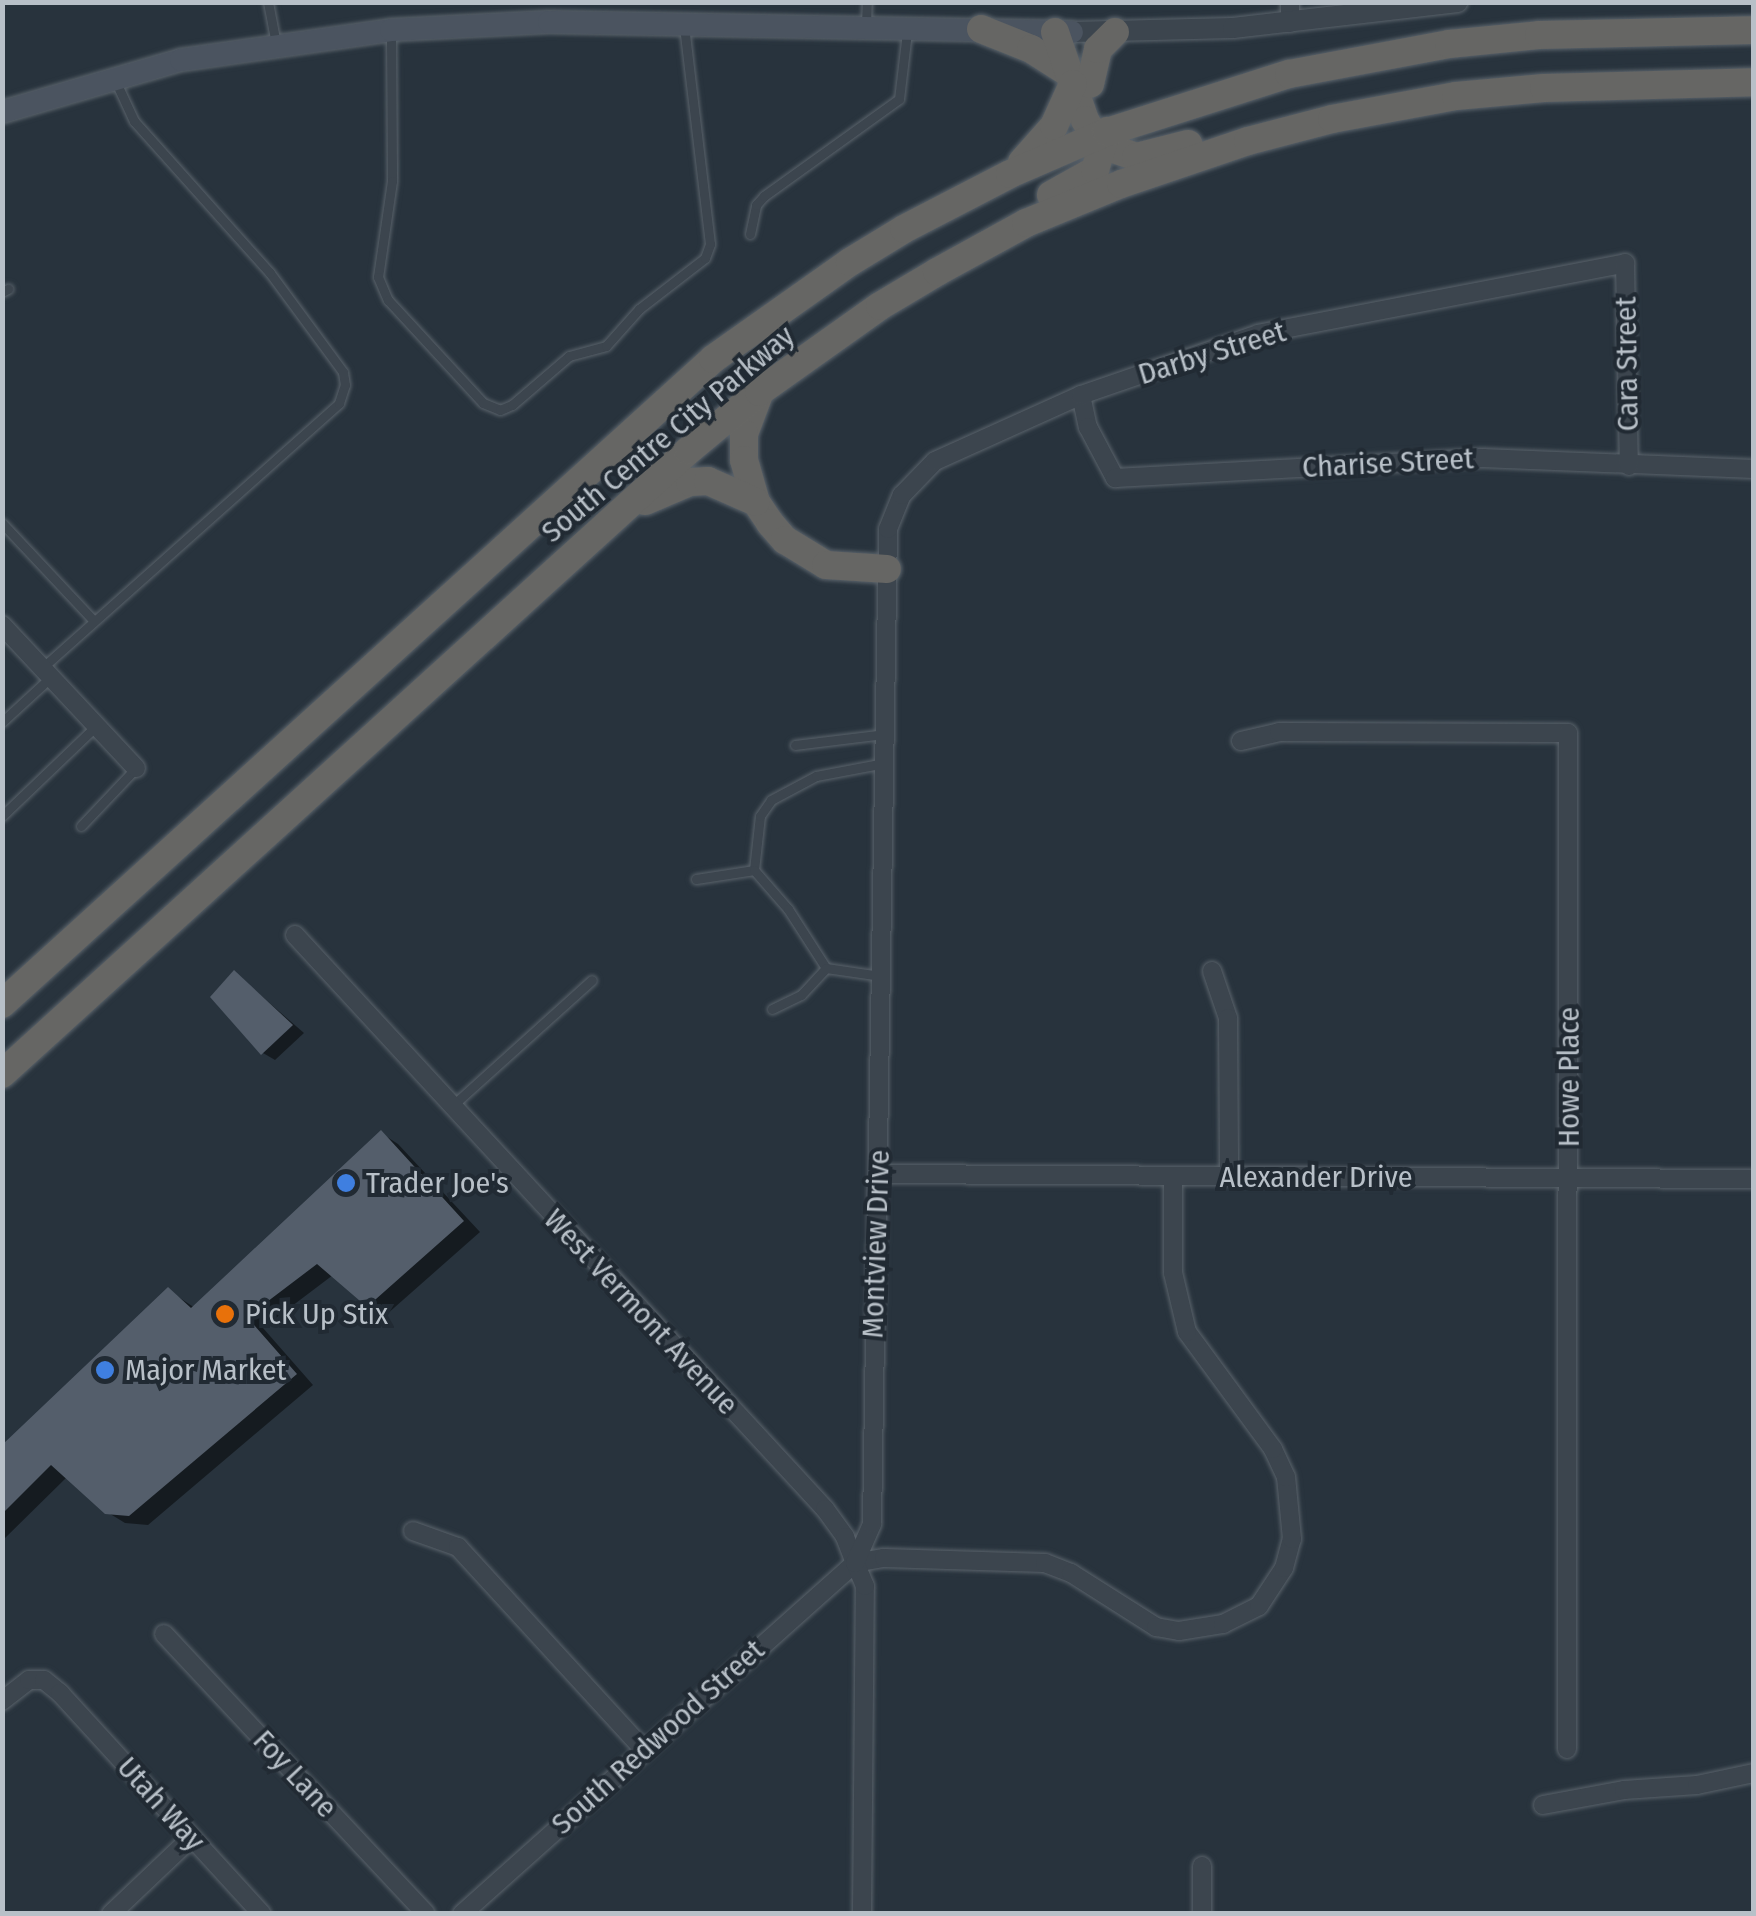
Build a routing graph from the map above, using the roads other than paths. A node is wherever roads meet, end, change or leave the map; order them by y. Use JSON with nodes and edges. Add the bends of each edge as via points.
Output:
{"nodes":[{"id":1,"x":268,"y":2,"type":"edge"},
{"id":2,"x":867,"y":2,"type":"edge"},
{"id":3,"x":1458,"y":2,"type":"edge"},
{"id":4,"x":1421,"y":4,"type":"edge"},
{"id":5,"x":549,"y":12,"type":"edge"},
{"id":6,"x":1290,"y":12,"type":"edge"},
{"id":7,"x":684,"y":28,"type":"junction"},
{"id":8,"x":866,"y":28,"type":"junction"},
{"id":9,"x":391,"y":30,"type":"junction"},
{"id":10,"x":907,"y":30,"type":"junction"},
{"id":11,"x":981,"y":30,"type":"junction"},
{"id":12,"x":1754,"y":30,"type":"edge"},
{"id":13,"x":1063,"y":32,"type":"junction"},
{"id":14,"x":1114,"y":32,"type":"junction"},
{"id":15,"x":276,"y":44,"type":"junction"},
{"id":16,"x":115,"y":77,"type":"junction"},
{"id":17,"x":1077,"y":80,"type":"junction"},
{"id":18,"x":1754,"y":82,"type":"edge"},
{"id":19,"x":2,"y":112,"type":"edge"},
{"id":20,"x":1332,"y":119,"type":"junction"},
{"id":21,"x":1101,"y":139,"type":"junction"},
{"id":22,"x":1010,"y":174,"type":"junction"},
{"id":23,"x":750,"y":234,"type":"dead end"},
{"id":24,"x":999,"y":238,"type":"junction"},
{"id":25,"x":1625,"y":263,"type":"joint"},
{"id":26,"x":759,"y":392,"type":"junction"},
{"id":27,"x":1081,"y":395,"type":"junction"},
{"id":28,"x":1629,"y":466,"type":"junction"},
{"id":29,"x":1754,"y":469,"type":"edge"},
{"id":30,"x":756,"y":502,"type":"junction"},
{"id":31,"x":619,"y":513,"type":"junction"},
{"id":32,"x":2,"y":523,"type":"edge"},
{"id":33,"x":888,"y":569,"type":"junction"},
{"id":34,"x":92,"y":619,"type":"junction"},
{"id":35,"x":2,"y":625,"type":"edge"},
{"id":36,"x":47,"y":672,"type":"junction"},
{"id":37,"x":2,"y":722,"type":"edge"},
{"id":38,"x":96,"y":724,"type":"junction"},
{"id":39,"x":885,"y":734,"type":"junction"},
{"id":40,"x":1241,"y":741,"type":"dead end"},
{"id":41,"x":796,"y":745,"type":"dead end"},
{"id":42,"x":885,"y":763,"type":"junction"},
{"id":43,"x":136,"y":768,"type":"joint"},
{"id":44,"x":2,"y":816,"type":"edge"},
{"id":45,"x":82,"y":826,"type":"dead end"},
{"id":46,"x":754,"y":870,"type":"junction"},
{"id":47,"x":696,"y":879,"type":"dead end"},
{"id":48,"x":294,"y":935,"type":"dead end"},
{"id":49,"x":826,"y":968,"type":"junction"},
{"id":50,"x":1212,"y":971,"type":"dead end"},
{"id":51,"x":881,"y":976,"type":"junction"},
{"id":52,"x":592,"y":980,"type":"dead end"},
{"id":53,"x":2,"y":1004,"type":"edge"},
{"id":54,"x":772,"y":1010,"type":"dead end"},
{"id":55,"x":2,"y":1074,"type":"edge"},
{"id":56,"x":452,"y":1106,"type":"junction"},
{"id":57,"x":878,"y":1174,"type":"junction"},
{"id":58,"x":1173,"y":1176,"type":"junction"},
{"id":59,"x":1229,"y":1176,"type":"junction"},
{"id":60,"x":1569,"y":1178,"type":"junction"},
{"id":61,"x":1754,"y":1179,"type":"edge"},
{"id":62,"x":413,"y":1531,"type":"dead end"},
{"id":63,"x":855,"y":1563,"type":"junction"},
{"id":64,"x":164,"y":1634,"type":"dead end"},
{"id":65,"x":2,"y":1701,"type":"edge"},
{"id":66,"x":1567,"y":1749,"type":"dead end"},
{"id":67,"x":644,"y":1750,"type":"junction"},
{"id":68,"x":1754,"y":1773,"type":"edge"},
{"id":69,"x":1543,"y":1805,"type":"dead end"},
{"id":70,"x":191,"y":1838,"type":"junction"},
{"id":71,"x":1202,"y":1866,"type":"dead end"},
{"id":72,"x":111,"y":1914,"type":"edge"},
{"id":73,"x":262,"y":1914,"type":"edge"},
{"id":74,"x":426,"y":1914,"type":"edge"},
{"id":75,"x":462,"y":1914,"type":"edge"},
{"id":76,"x":862,"y":1914,"type":"edge"},
{"id":77,"x":1202,"y":1914,"type":"edge"}],
"edges":[{"from":1,"to":15,"type":"lane"},
{"from":2,"to":8,"type":"lane"},
{"from":3,"to":4,"type":"street"},
{"from":4,"to":6,"type":"street"},
{"from":5,"to":7,"type":"main road"},
{"from":5,"to":9,"type":"main road"},
{"from":6,"to":14,"type":"street"},
{"from":7,"to":8,"type":"main road"},
{"from":7,"to":9,"type":"lane","via":[[710,244],[705,258],[606,346],[569,356],[500,410],[484,403],[388,300],[378,278],[392,181]]},
{"from":8,"to":10,"type":"main road"},
{"from":9,"to":15,"type":"main road"},
{"from":10,"to":11,"type":"main road"},
{"from":10,"to":23,"type":"lane","via":[[899,100],[764,196]]},
{"from":11,"to":13,"type":"main road"},
{"from":11,"to":17,"type":"highway","via":[[1031,49]]},
{"from":12,"to":21,"type":"highway","name":"South Centre City Parkway","via":[[1450,44],[1289,74]]},
{"from":13,"to":14,"type":"street"},
{"from":13,"to":17,"type":"highway"},
{"from":14,"to":17,"type":"highway"},
{"from":15,"to":16,"type":"main road"},
{"from":16,"to":19,"type":"main road"},
{"from":16,"to":34,"type":"lane","via":[[142,130],[270,273],[343,372],[345,384],[339,402]]},
{"from":17,"to":21,"type":"highway"},
{"from":17,"to":22,"type":"highway","via":[[1054,126]]},
{"from":18,"to":20,"type":"highway","name":"South Centre City Parkway","via":[[1544,88]]},
{"from":20,"to":21,"type":"highway","via":[[1261,125],[1136,157]]},
{"from":20,"to":24,"type":"highway","name":"South Centre City Parkway","via":[[1121,184]]},
{"from":21,"to":22,"type":"highway","name":"South Centre City Parkway"},
{"from":21,"to":24,"type":"highway","via":[[1094,170],[1007,217]]},
{"from":22,"to":53,"type":"highway","name":"South Centre City Parkway","via":[[850,262],[713,360]]},
{"from":24,"to":26,"type":"highway","name":"South Centre City Parkway","via":[[880,306]]},
{"from":25,"to":27,"type":"street","name":"Darby Street","via":[[1258,334]]},
{"from":25,"to":28,"type":"street","name":"Cara Street"},
{"from":26,"to":30,"type":"highway","via":[[744,434]]},
{"from":26,"to":31,"type":"highway","name":"South Centre City Parkway"},
{"from":27,"to":28,"type":"street","name":"Charise Street","via":[[1088,427],[1115,478],[1482,458]]},
{"from":27,"to":33,"type":"street","name":"Darby Street","via":[[935,461],[902,495],[888,529]]},
{"from":28,"to":29,"type":"street","name":"Charise Street"},
{"from":30,"to":31,"type":"highway","via":[[708,481],[690,482]]},
{"from":30,"to":33,"type":"highway","via":[[785,540],[814,560]]},
{"from":31,"to":55,"type":"highway","name":"South Centre City Parkway"},
{"from":32,"to":34,"type":"lane"},
{"from":33,"to":39,"type":"street","name":"Montview Drive"},
{"from":34,"to":36,"type":"lane"},
{"from":35,"to":36,"type":"street"},
{"from":36,"to":37,"type":"lane"},
{"from":36,"to":38,"type":"street"},
{"from":38,"to":43,"type":"street"},
{"from":38,"to":44,"type":"lane"},
{"from":39,"to":41,"type":"lane"},
{"from":39,"to":42,"type":"street","name":"Montview Drive"},
{"from":40,"to":60,"type":"street","name":"Howe Place","via":[[1279,732],[1568,732]]},
{"from":42,"to":46,"type":"lane","via":[[816,776],[771,800],[760,816]]},
{"from":42,"to":51,"type":"street","name":"Montview Drive"},
{"from":43,"to":45,"type":"lane"},
{"from":46,"to":47,"type":"lane"},
{"from":46,"to":49,"type":"lane"},
{"from":48,"to":56,"type":"street","name":"West Vermont Avenue"},
{"from":49,"to":51,"type":"lane"},
{"from":49,"to":54,"type":"lane","via":[[801,996]]},
{"from":50,"to":59,"type":"street","via":[[1228,1018]]},
{"from":51,"to":57,"type":"street","name":"Montview Drive"},
{"from":52,"to":56,"type":"lane"},
{"from":56,"to":63,"type":"street","name":"West Vermont Avenue","via":[[825,1510]]},
{"from":57,"to":58,"type":"street","name":"Alexander Drive"},
{"from":57,"to":63,"type":"street","name":"Montview Drive","via":[[872,1524]]},
{"from":58,"to":59,"type":"street","name":"Alexander Drive"},
{"from":58,"to":63,"type":"street","via":[[1173,1273],[1187,1332],[1266,1438],[1286,1477],[1292,1539],[1284,1568],[1259,1606],[1223,1624],[1179,1631],[1156,1628],[1045,1563]]},
{"from":59,"to":60,"type":"street","name":"Alexander Drive"},
{"from":60,"to":61,"type":"street","name":"Alexander Drive"},
{"from":60,"to":66,"type":"street","name":"Howe Place"},
{"from":62,"to":67,"type":"street","via":[[458,1547]]},
{"from":63,"to":67,"type":"street","name":"South Redwood Street"},
{"from":63,"to":76,"type":"street","via":[[865,1586]]},
{"from":64,"to":74,"type":"street","name":"Foy Lane"},
{"from":65,"to":70,"type":"street","name":"Utah Way","via":[[29,1680],[44,1680]]},
{"from":67,"to":75,"type":"street","name":"South Redwood Street"},
{"from":68,"to":69,"type":"street"},
{"from":70,"to":72,"type":"street"},
{"from":70,"to":73,"type":"street","name":"Utah Way"},
{"from":71,"to":77,"type":"street"}]}
